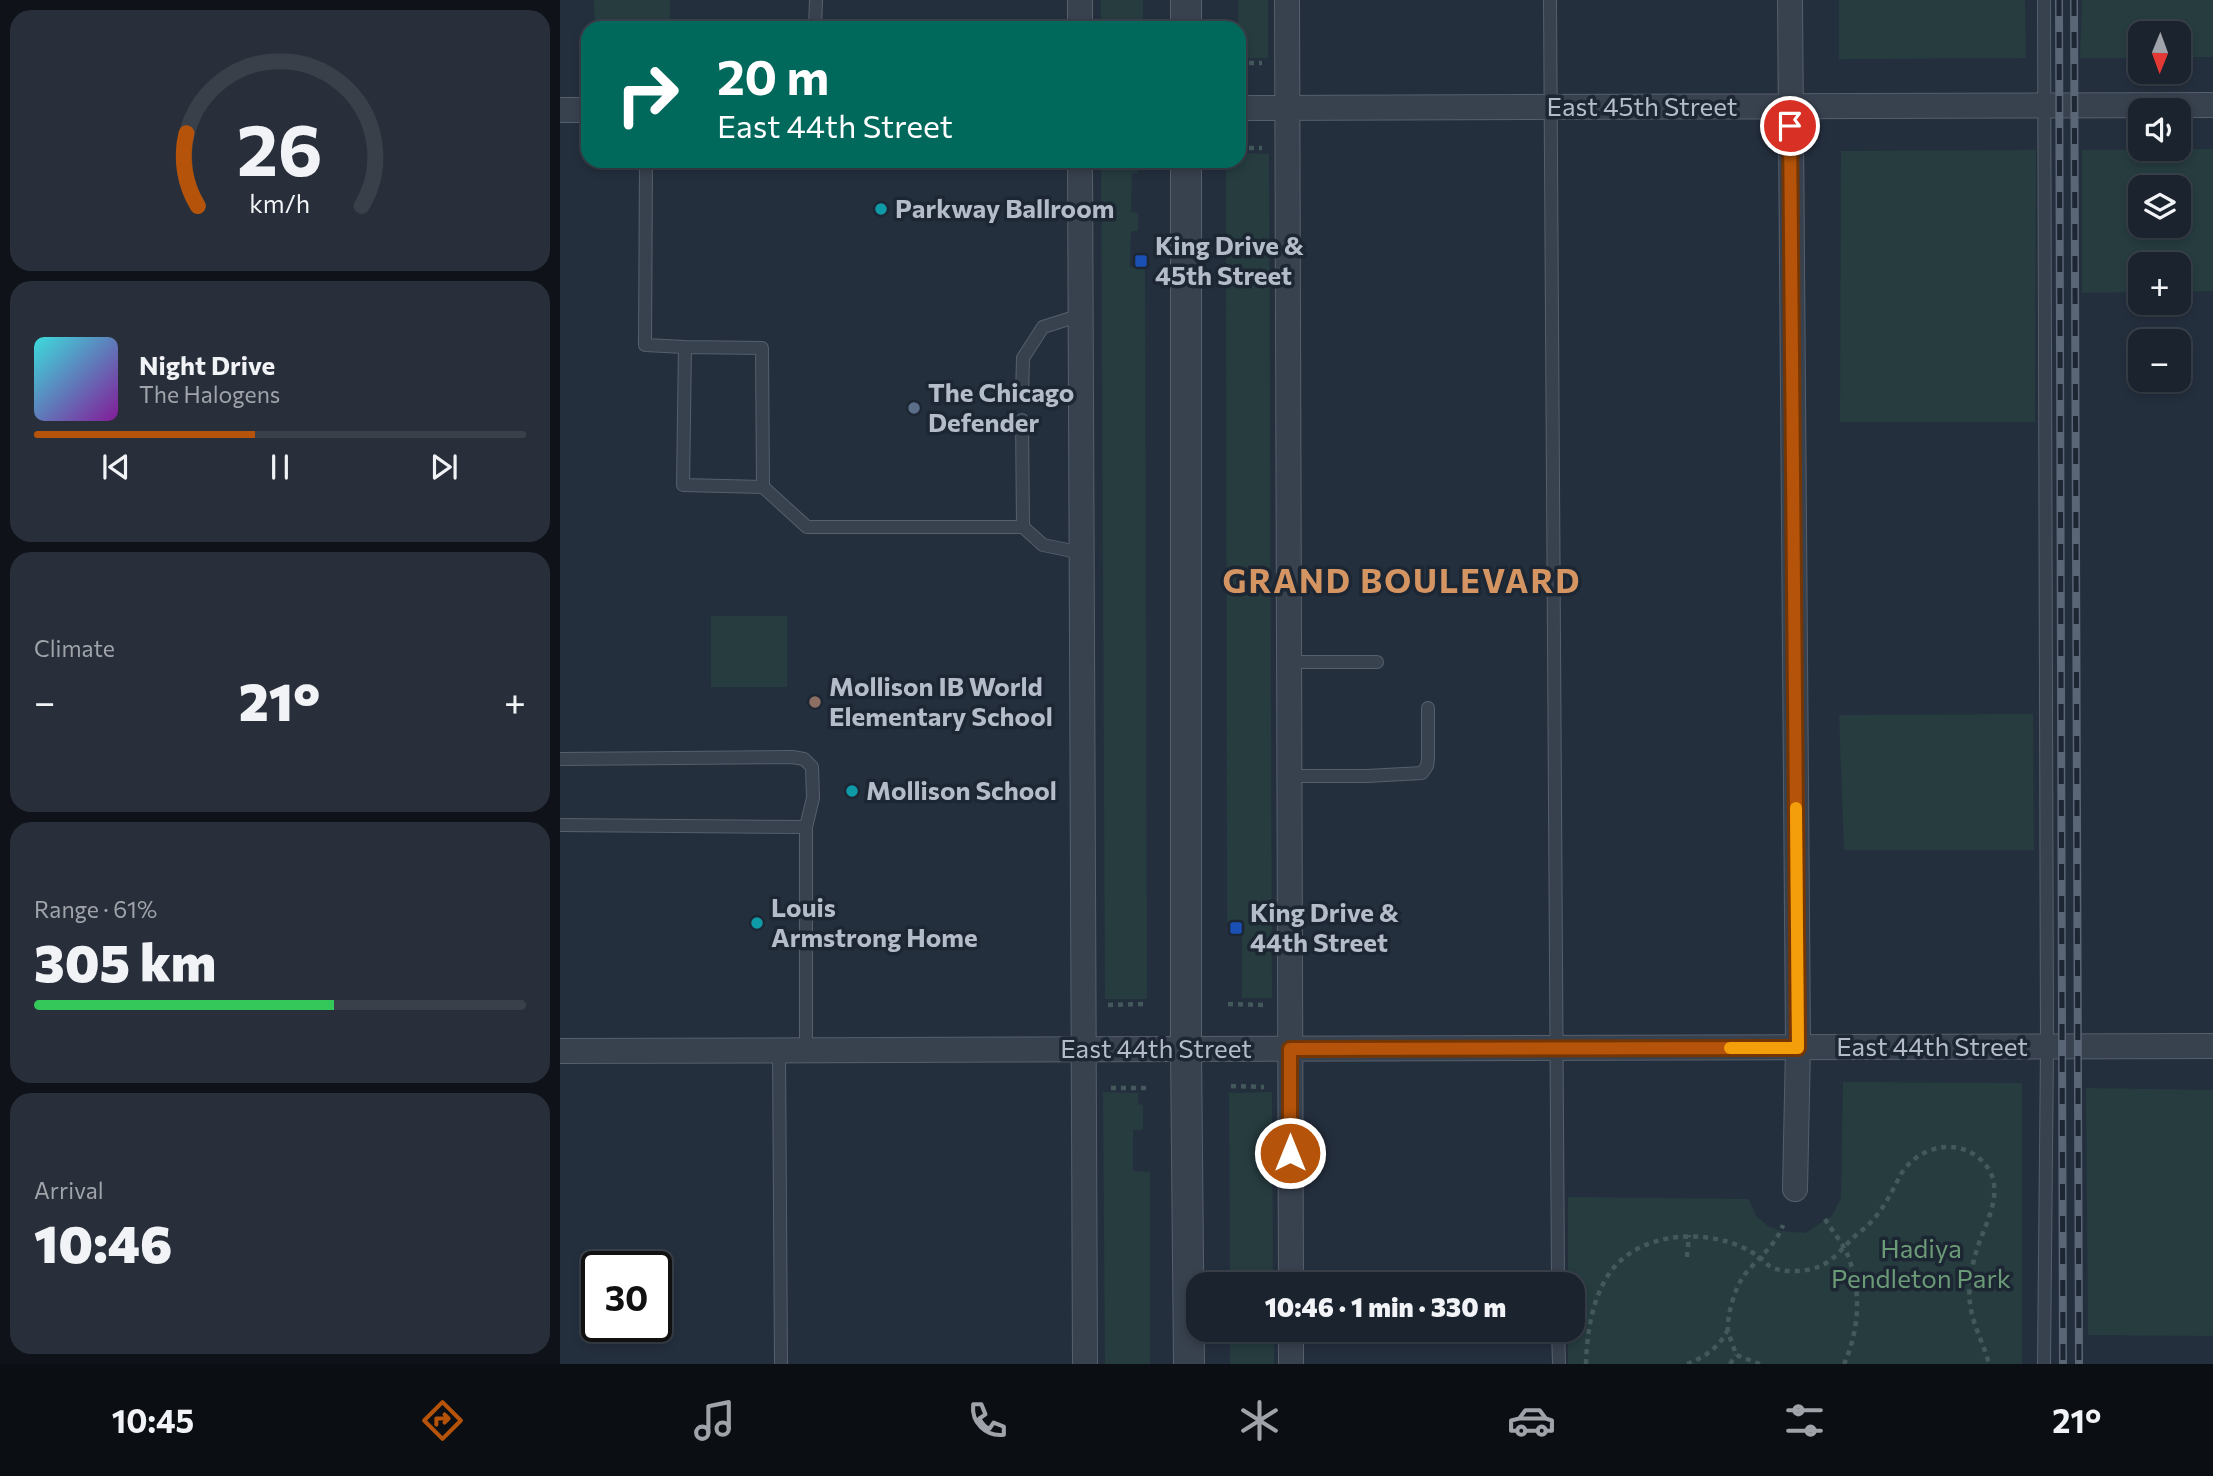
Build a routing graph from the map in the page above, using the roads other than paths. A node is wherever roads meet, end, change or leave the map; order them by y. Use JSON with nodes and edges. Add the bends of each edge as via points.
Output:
{"nodes":[{"id":1,"x":816,"y":0,"type":"edge"},
{"id":2,"x":1080,"y":0,"type":"edge"},
{"id":3,"x":1186,"y":0,"type":"edge"},
{"id":4,"x":1287,"y":0,"type":"edge"},
{"id":5,"x":1550,"y":0,"type":"edge"},
{"id":6,"x":1790,"y":0,"type":"edge"},
{"id":7,"x":2044,"y":0,"type":"edge"},
{"id":8,"x":816,"y":21,"type":"edge"},
{"id":9,"x":1080,"y":21,"type":"edge"},
{"id":10,"x":1186,"y":21,"type":"edge"},
{"id":11,"x":2044,"y":105,"type":"junction"},
{"id":12,"x":2213,"y":105,"type":"edge"},
{"id":13,"x":1790,"y":106,"type":"junction"},
{"id":14,"x":1550,"y":107,"type":"junction"},
{"id":15,"x":1246,"y":108,"type":"edge"},
{"id":16,"x":1287,"y":108,"type":"junction"},
{"id":17,"x":560,"y":110,"type":"edge"},
{"id":18,"x":581,"y":110,"type":"edge"},
{"id":19,"x":646,"y":168,"type":"edge"},
{"id":20,"x":1080,"y":168,"type":"edge"},
{"id":21,"x":1186,"y":168,"type":"edge"},
{"id":22,"x":1081,"y":315,"type":"junction"},
{"id":23,"x":685,"y":347,"type":"junction"},
{"id":24,"x":1022,"y":396,"type":"dead end"},
{"id":25,"x":1022,"y":420,"type":"dead end"},
{"id":26,"x":763,"y":487,"type":"junction"},
{"id":27,"x":1023,"y":527,"type":"junction"},
{"id":28,"x":1082,"y":553,"type":"junction"},
{"id":29,"x":1289,"y":662,"type":"junction"},
{"id":30,"x":1377,"y":662,"type":"dead end"},
{"id":31,"x":1428,"y":708,"type":"dead end"},
{"id":32,"x":560,"y":759,"type":"edge"},
{"id":33,"x":1289,"y":775,"type":"junction"},
{"id":34,"x":560,"y":825,"type":"edge"},
{"id":35,"x":806,"y":827,"type":"junction"},
{"id":36,"x":2213,"y":1046,"type":"edge"},
{"id":37,"x":2047,"y":1047,"type":"junction"},
{"id":38,"x":1557,"y":1048,"type":"junction"},
{"id":39,"x":1798,"y":1048,"type":"junction"},
{"id":40,"x":1083,"y":1049,"type":"junction"},
{"id":41,"x":1186,"y":1049,"type":"junction"},
{"id":42,"x":1290,"y":1049,"type":"junction"},
{"id":43,"x":806,"y":1050,"type":"junction"},
{"id":44,"x":560,"y":1051,"type":"edge"},
{"id":45,"x":779,"y":1051,"type":"junction"},
{"id":46,"x":1794,"y":1189,"type":"dead end"},
{"id":47,"x":1291,"y":1272,"type":"edge"},
{"id":48,"x":1558,"y":1272,"type":"edge"},
{"id":49,"x":1291,"y":1342,"type":"edge"},
{"id":50,"x":1559,"y":1342,"type":"edge"},
{"id":51,"x":781,"y":1364,"type":"edge"},
{"id":52,"x":1085,"y":1364,"type":"edge"},
{"id":53,"x":1189,"y":1364,"type":"edge"},
{"id":54,"x":1291,"y":1364,"type":"edge"},
{"id":55,"x":1559,"y":1364,"type":"edge"},
{"id":56,"x":2044,"y":1364,"type":"edge"}],
"edges":[{"from":1,"to":8,"type":"lane"},
{"from":2,"to":9,"type":"street"},
{"from":3,"to":10,"type":"street"},
{"from":4,"to":16,"type":"street"},
{"from":5,"to":14,"type":"lane"},
{"from":6,"to":13,"type":"street"},
{"from":7,"to":11,"type":"lane"},
{"from":11,"to":12,"type":"street","name":"East 45th Street"},
{"from":11,"to":13,"type":"street","name":"East 45th Street"},
{"from":11,"to":37,"type":"lane"},
{"from":13,"to":14,"type":"street","name":"East 45th Street"},
{"from":13,"to":39,"type":"street"},
{"from":14,"to":16,"type":"street","name":"East 45th Street"},
{"from":14,"to":38,"type":"lane"},
{"from":15,"to":16,"type":"street","name":"East 45th Street"},
{"from":16,"to":29,"type":"street"},
{"from":17,"to":18,"type":"street"},
{"from":19,"to":23,"type":"lane","via":[[645,345]]},
{"from":20,"to":22,"type":"street"},
{"from":21,"to":41,"type":"street"},
{"from":22,"to":24,"type":"lane","via":[[1043,327],[1023,358]]},
{"from":22,"to":28,"type":"street"},
{"from":23,"to":26,"type":"lane","via":[[762,348]]},
{"from":23,"to":26,"type":"lane","via":[[683,485]]},
{"from":25,"to":27,"type":"lane"},
{"from":26,"to":27,"type":"lane","via":[[807,527]]},
{"from":27,"to":28,"type":"lane","via":[[1043,545]]},
{"from":28,"to":40,"type":"street"},
{"from":29,"to":30,"type":"lane"},
{"from":29,"to":33,"type":"street"},
{"from":31,"to":33,"type":"lane","via":[[1428,759],[1422,773]]},
{"from":32,"to":35,"type":"lane","via":[[804,759],[812,767],[813,798]]},
{"from":33,"to":42,"type":"street"},
{"from":34,"to":35,"type":"lane"},
{"from":35,"to":43,"type":"lane"},
{"from":36,"to":37,"type":"street","name":"East 44th Street"},
{"from":37,"to":39,"type":"street","name":"East 44th Street"},
{"from":37,"to":56,"type":"lane"},
{"from":38,"to":39,"type":"street","name":"East 44th Street"},
{"from":38,"to":42,"type":"street","name":"East 44th Street"},
{"from":38,"to":48,"type":"lane"},
{"from":39,"to":46,"type":"street"},
{"from":40,"to":41,"type":"street","name":"East 44th Street"},
{"from":40,"to":43,"type":"street","name":"East 44th Street"},
{"from":40,"to":52,"type":"street"},
{"from":41,"to":42,"type":"street","name":"East 44th Street"},
{"from":41,"to":53,"type":"street"},
{"from":42,"to":47,"type":"street"},
{"from":43,"to":45,"type":"street","name":"East 44th Street"},
{"from":44,"to":45,"type":"street","name":"East 44th Street"},
{"from":45,"to":51,"type":"lane"},
{"from":49,"to":54,"type":"street"},
{"from":50,"to":55,"type":"lane"}]}
